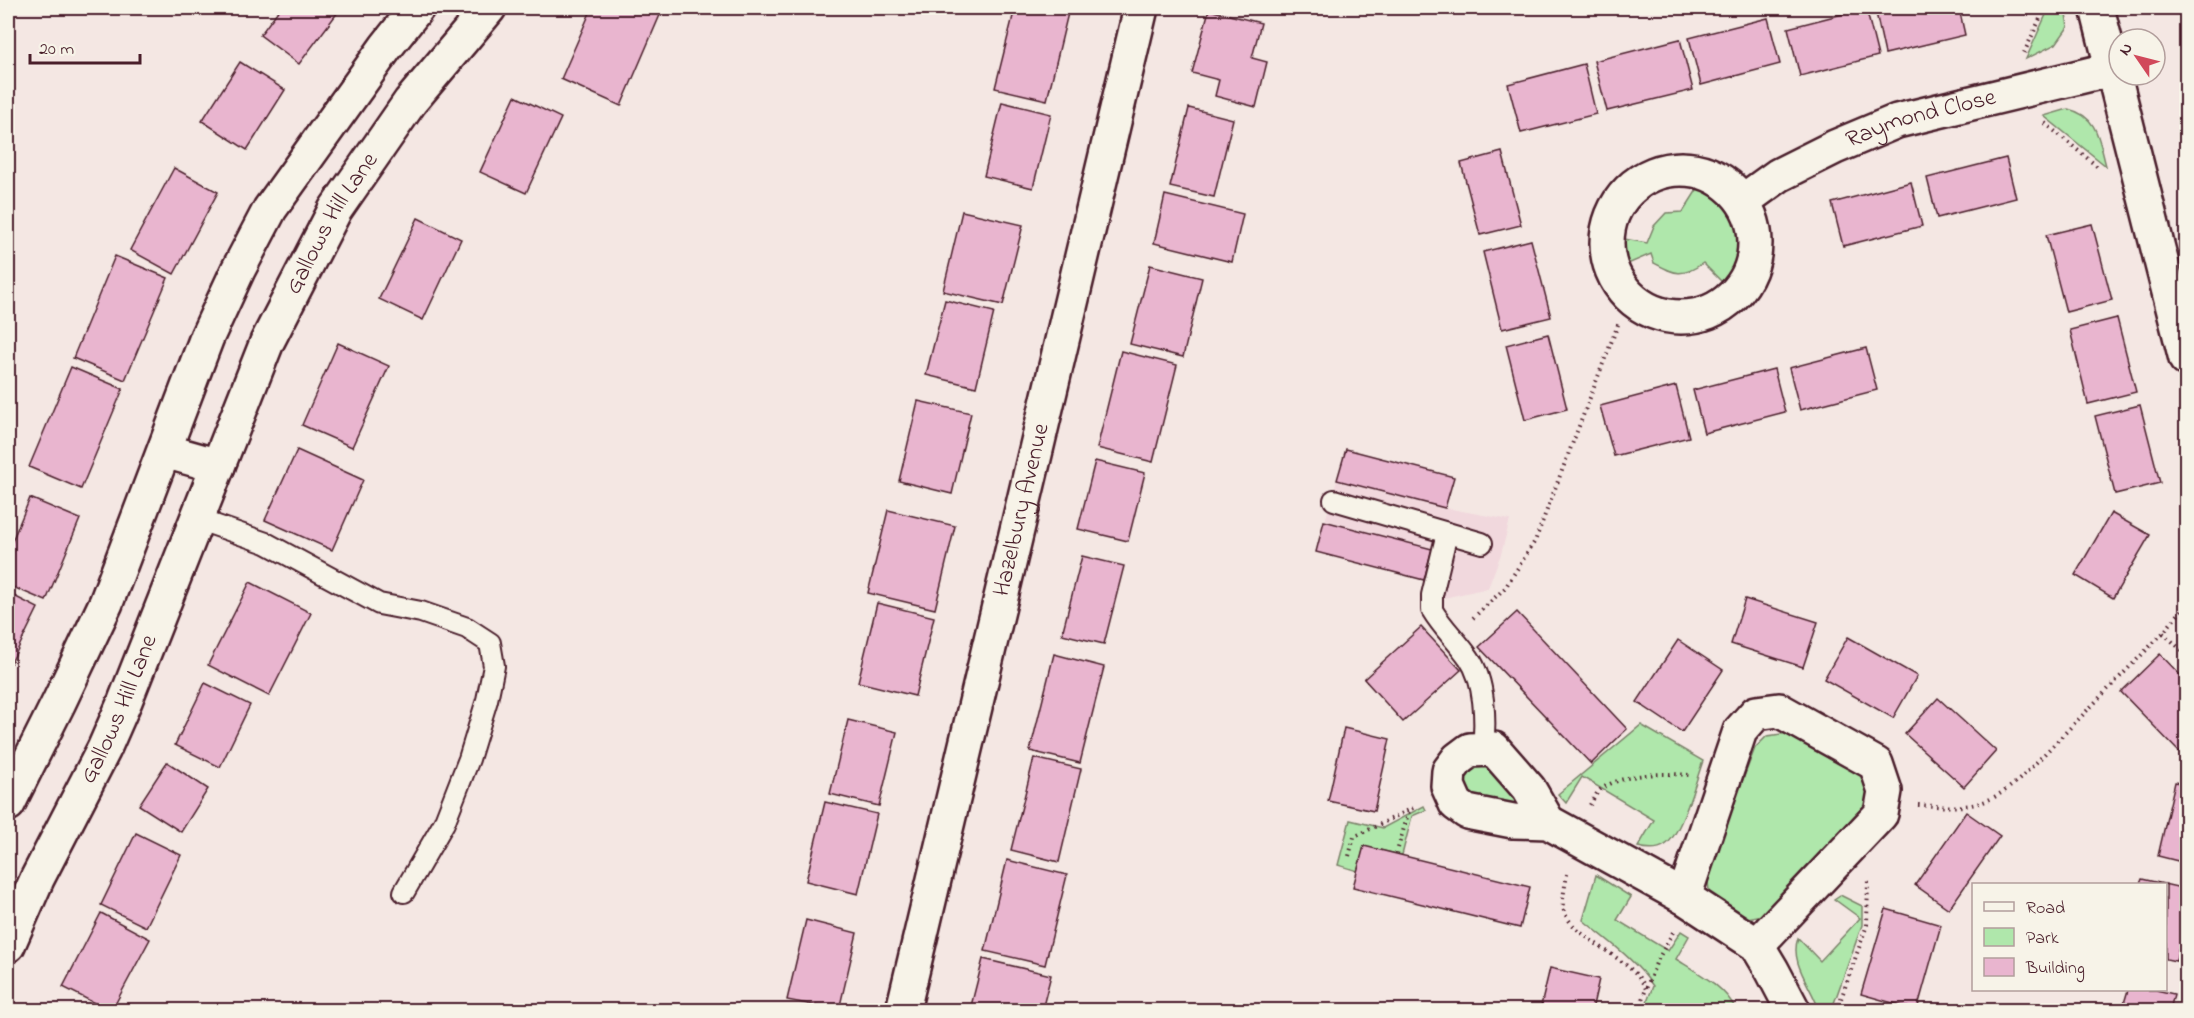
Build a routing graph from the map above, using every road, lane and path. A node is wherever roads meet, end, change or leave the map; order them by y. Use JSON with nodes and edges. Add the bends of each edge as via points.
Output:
{"nodes":[{"id":1,"x":417,"y":8,"type":"edge"},
{"id":2,"x":489,"y":8,"type":"edge"},
{"id":3,"x":1141,"y":8,"type":"edge"},
{"id":4,"x":2045,"y":8,"type":"edge"},
{"id":5,"x":2097,"y":8,"type":"edge"},
{"id":6,"x":2107,"y":49,"type":"edge"},
{"id":7,"x":2021,"y":60,"type":"dead end"},
{"id":8,"x":2107,"y":70,"type":"edge"},
{"id":9,"x":2117,"y":87,"type":"edge"},
{"id":10,"x":2040,"y":119,"type":"dead end"},
{"id":11,"x":2101,"y":169,"type":"dead end"},
{"id":12,"x":1743,"y":201,"type":"junction"},
{"id":13,"x":1619,"y":322,"type":"dead end"},
{"id":14,"x":2187,"y":359,"type":"edge"},
{"id":15,"x":165,"y":451,"type":"junction"},
{"id":16,"x":218,"y":466,"type":"junction"},
{"id":17,"x":1334,"y":500,"type":"dead end"},
{"id":18,"x":197,"y":519,"type":"junction"},
{"id":19,"x":1448,"y":533,"type":"junction"},
{"id":20,"x":1482,"y":543,"type":"dead end"},
{"id":21,"x":2187,"y":605,"type":"edge"},
{"id":22,"x":1465,"y":626,"type":"dead end"},
{"id":23,"x":2163,"y":633,"type":"junction"},
{"id":24,"x":2187,"y":654,"type":"edge"},
{"id":25,"x":1483,"y":748,"type":"junction"},
{"id":26,"x":1694,"y":776,"type":"dead end"},
{"id":27,"x":8,"y":804,"type":"edge"},
{"id":28,"x":1915,"y":804,"type":"dead end"},
{"id":29,"x":1419,"y":805,"type":"dead end"},
{"id":30,"x":1587,"y":809,"type":"dead end"},
{"id":31,"x":1409,"y":810,"type":"junction"},
{"id":32,"x":1548,"y":822,"type":"junction"},
{"id":33,"x":1398,"y":848,"type":"dead end"},
{"id":34,"x":1349,"y":856,"type":"dead end"},
{"id":35,"x":1568,"y":867,"type":"dead end"},
{"id":36,"x":1868,"y":875,"type":"dead end"},
{"id":37,"x":405,"y":892,"type":"dead end"},
{"id":38,"x":1684,"y":897,"type":"junction"},
{"id":39,"x":1674,"y":932,"type":"dead end"},
{"id":40,"x":8,"y":945,"type":"edge"},
{"id":41,"x":1757,"y":945,"type":"junction"},
{"id":42,"x":1646,"y":989,"type":"junction"},
{"id":43,"x":903,"y":1011,"type":"edge"},
{"id":44,"x":1638,"y":1011,"type":"edge"},
{"id":45,"x":1793,"y":1011,"type":"edge"},
{"id":46,"x":1837,"y":1011,"type":"edge"}],
"edges":[{"from":1,"to":15,"type":"street","via":[[270,209],[207,337]]},
{"from":2,"to":16,"type":"street","name":"Gallows Hill Lane","via":[[410,102],[335,210],[267,342]]},
{"from":3,"to":43,"type":"street","name":"Hazelbury Avenue"},
{"from":4,"to":7,"type":"path"},
{"from":5,"to":6,"type":"street"},
{"from":8,"to":12,"type":"street","name":"Raymond Close","via":[[1897,121],[1779,175]]},
{"from":9,"to":14,"type":"street"},
{"from":10,"to":11,"type":"path"},
{"from":12,"to":12,"type":"street","via":[[1752,218],[1756,244],[1751,270],[1730,300],[1707,314],[1672,318],[1648,311],[1627,296],[1612,274],[1606,248],[1608,222],[1620,198],[1639,180],[1663,170],[1706,171],[1729,184]]},
{"from":13,"to":22,"type":"path","via":[[1535,540],[1505,588]]},
{"from":15,"to":16,"type":"street"},
{"from":15,"to":27,"type":"street","via":[[106,603]]},
{"from":16,"to":18,"type":"street","name":"Gallows Hill Lane"},
{"from":17,"to":19,"type":"lane"},
{"from":18,"to":37,"type":"lane","via":[[266,543],[379,604],[421,612],[467,628],[490,643],[494,666],[469,759],[444,824]]},
{"from":18,"to":40,"type":"street","name":"Gallows Hill Lane","via":[[104,749]]},
{"from":19,"to":20,"type":"lane"},
{"from":19,"to":25,"type":"lane","via":[[1432,595],[1432,610],[1470,659],[1478,679],[1485,729]]},
{"from":21,"to":23,"type":"path"},
{"from":23,"to":24,"type":"path"},
{"from":23,"to":28,"type":"path","via":[[2002,795],[1955,807]]},
{"from":25,"to":32,"type":"street","via":[[1494,749],[1529,789]]},
{"from":25,"to":32,"type":"street","via":[[1470,750],[1449,771],[1448,786],[1455,804],[1467,812],[1513,821]]},
{"from":26,"to":30,"type":"path","via":[[1650,775],[1618,782],[1599,790]]},
{"from":29,"to":31,"type":"path"},
{"from":31,"to":33,"type":"path"},
{"from":31,"to":34,"type":"path","via":[[1354,837]]},
{"from":32,"to":38,"type":"street"},
{"from":35,"to":42,"type":"path","via":[[1563,907],[1574,926],[1631,968]]},
{"from":36,"to":46,"type":"path","via":[[1867,925]]},
{"from":38,"to":41,"type":"street"},
{"from":38,"to":41,"type":"street","via":[[1740,731],[1756,713],[1779,710],[1876,764],[1885,791],[1881,814]]},
{"from":39,"to":42,"type":"path"},
{"from":41,"to":45,"type":"street"},
{"from":42,"to":44,"type":"path"}]}
